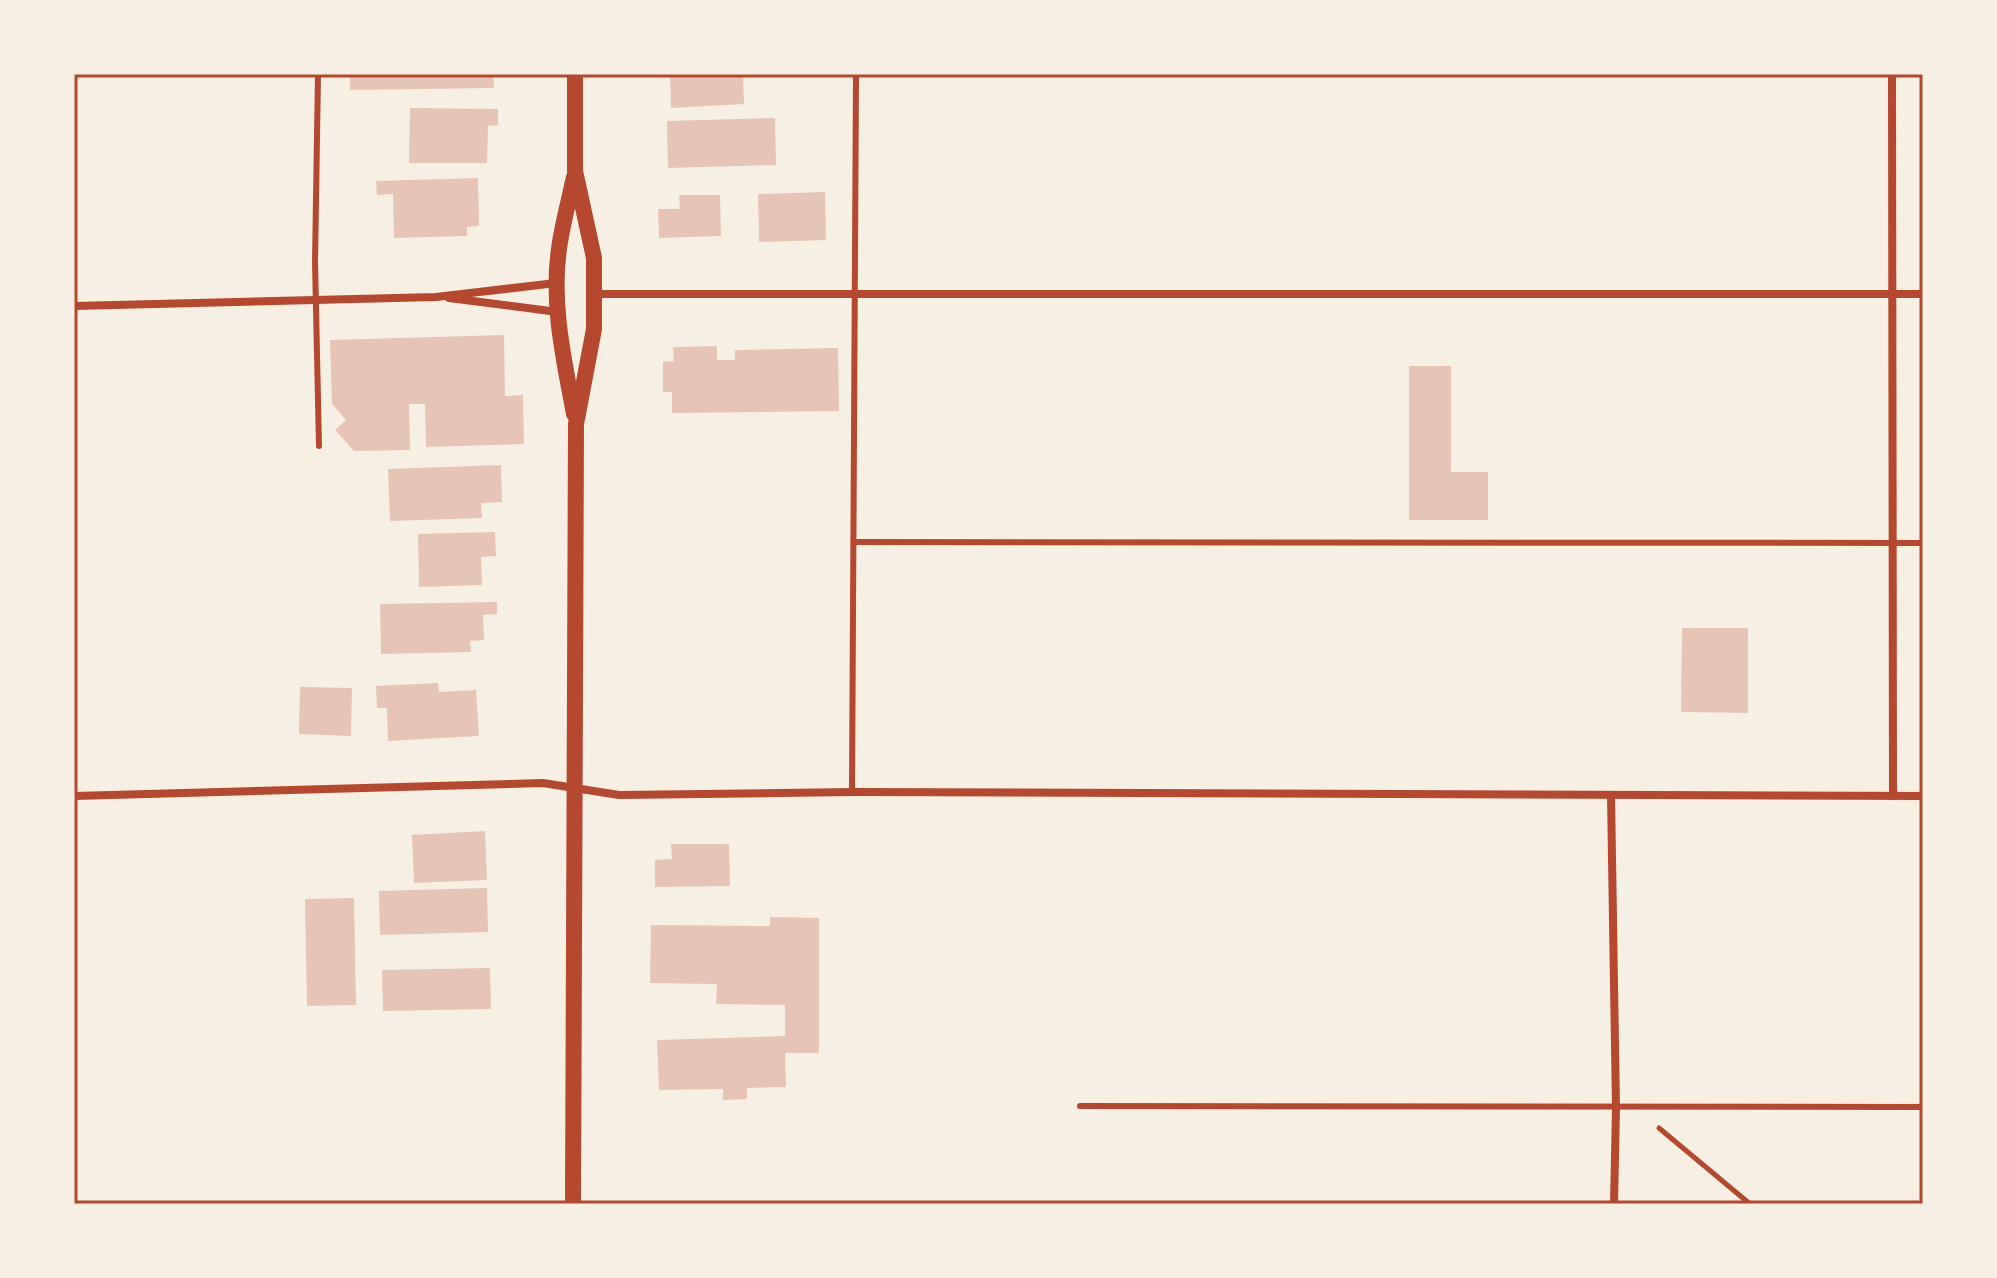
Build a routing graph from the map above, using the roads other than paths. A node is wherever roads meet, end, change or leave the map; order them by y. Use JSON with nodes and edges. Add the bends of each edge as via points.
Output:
{"nodes":[{"id":1,"x":318,"y":74,"type":"edge"},
{"id":2,"x":575,"y":74,"type":"edge"},
{"id":3,"x":856,"y":74,"type":"edge"},
{"id":4,"x":1892,"y":74,"type":"edge"},
{"id":5,"x":575,"y":171,"type":"junction"},
{"id":6,"x":558,"y":283,"type":"junction"},
{"id":7,"x":594,"y":294,"type":"junction"},
{"id":8,"x":1894,"y":294,"type":"junction"},
{"id":9,"x":1923,"y":294,"type":"edge"},
{"id":10,"x":857,"y":295,"type":"junction"},
{"id":11,"x":436,"y":297,"type":"junction"},
{"id":12,"x":316,"y":300,"type":"junction"},
{"id":13,"x":74,"y":306,"type":"edge"},
{"id":14,"x":558,"y":312,"type":"junction"},
{"id":15,"x":576,"y":424,"type":"junction"},
{"id":16,"x":319,"y":446,"type":"dead end"},
{"id":17,"x":855,"y":542,"type":"junction"},
{"id":18,"x":1923,"y":543,"type":"edge"},
{"id":19,"x":1893,"y":544,"type":"junction"},
{"id":20,"x":575,"y":789,"type":"junction"},
{"id":21,"x":852,"y":792,"type":"junction"},
{"id":22,"x":1611,"y":795,"type":"junction"},
{"id":23,"x":74,"y":796,"type":"edge"},
{"id":24,"x":1893,"y":796,"type":"junction"},
{"id":25,"x":1923,"y":796,"type":"edge"},
{"id":26,"x":1080,"y":1106,"type":"dead end"},
{"id":27,"x":1923,"y":1107,"type":"edge"},
{"id":28,"x":1616,"y":1108,"type":"junction"},
{"id":29,"x":573,"y":1204,"type":"edge"},
{"id":30,"x":1614,"y":1204,"type":"edge"}],
"edges":[{"from":1,"to":12,"type":"lane"},
{"from":2,"to":5,"type":"main road"},
{"from":3,"to":10,"type":"lane"},
{"from":4,"to":8,"type":"street"},
{"from":5,"to":6,"type":"main road"},
{"from":5,"to":7,"type":"main road","via":[[594,258]]},
{"from":6,"to":11,"type":"street"},
{"from":6,"to":14,"type":"main road"},
{"from":7,"to":10,"type":"street"},
{"from":7,"to":15,"type":"main road","via":[[594,329]]},
{"from":8,"to":9,"type":"street"},
{"from":8,"to":10,"type":"street"},
{"from":8,"to":19,"type":"street"},
{"from":10,"to":17,"type":"lane"},
{"from":11,"to":12,"type":"street"},
{"from":11,"to":14,"type":"street"},
{"from":12,"to":13,"type":"street"},
{"from":12,"to":16,"type":"lane"},
{"from":14,"to":15,"type":"main road"},
{"from":15,"to":20,"type":"main road"},
{"from":17,"to":19,"type":"lane"},
{"from":17,"to":21,"type":"lane"},
{"from":18,"to":19,"type":"lane"},
{"from":19,"to":24,"type":"street"},
{"from":20,"to":21,"type":"street","via":[[619,795]]},
{"from":20,"to":23,"type":"street","via":[[543,783]]},
{"from":20,"to":29,"type":"main road"},
{"from":21,"to":22,"type":"street"},
{"from":22,"to":24,"type":"street"},
{"from":22,"to":28,"type":"street"},
{"from":24,"to":25,"type":"street"},
{"from":26,"to":28,"type":"lane"},
{"from":27,"to":28,"type":"lane"},
{"from":28,"to":30,"type":"street"}]}
